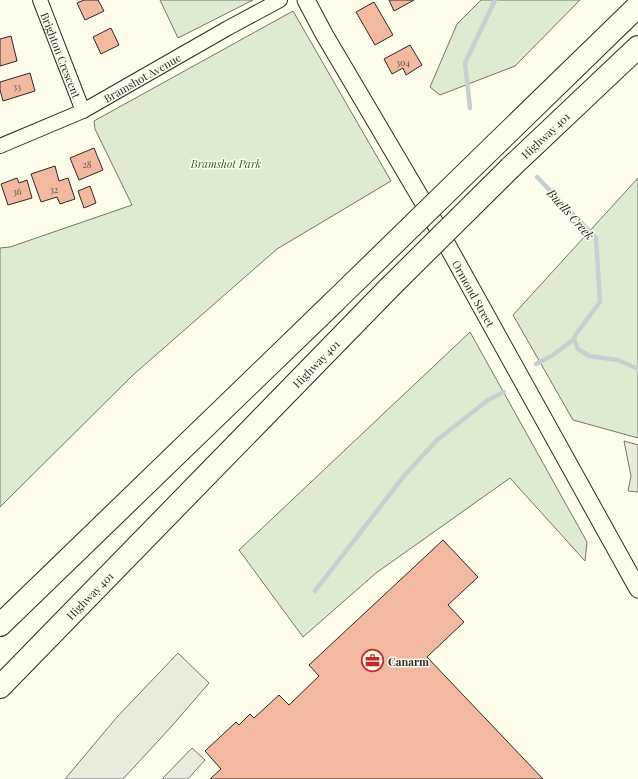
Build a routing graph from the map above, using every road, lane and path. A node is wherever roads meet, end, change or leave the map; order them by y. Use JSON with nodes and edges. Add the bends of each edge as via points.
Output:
{"nodes":[{"id":1,"x":40,"y":0,"type":"edge"},
{"id":2,"x":280,"y":0,"type":"edge"},
{"id":3,"x":306,"y":0,"type":"edge"},
{"id":4,"x":638,"y":6,"type":"edge"},
{"id":5,"x":638,"y":47,"type":"edge"},
{"id":6,"x":83,"y":111,"type":"junction"},
{"id":7,"x":0,"y":146,"type":"edge"},
{"id":8,"x":638,"y":588,"type":"edge"},
{"id":9,"x":0,"y":625,"type":"edge"},
{"id":10,"x":0,"y":687,"type":"edge"}],
"edges":[{"from":1,"to":6,"type":"street","name":"Brighton Crescent"},
{"from":2,"to":6,"type":"street","name":"Bramshot Avenue"},
{"from":3,"to":8,"type":"street","name":"Ormond Street","via":[[426,207]]},
{"from":4,"to":9,"type":"highway","bridge":true},
{"from":5,"to":10,"type":"highway","name":"Highway 401","bridge":true,"via":[[510,168],[389,288]]},
{"from":6,"to":7,"type":"street","name":"Bramshot Avenue"}]}
